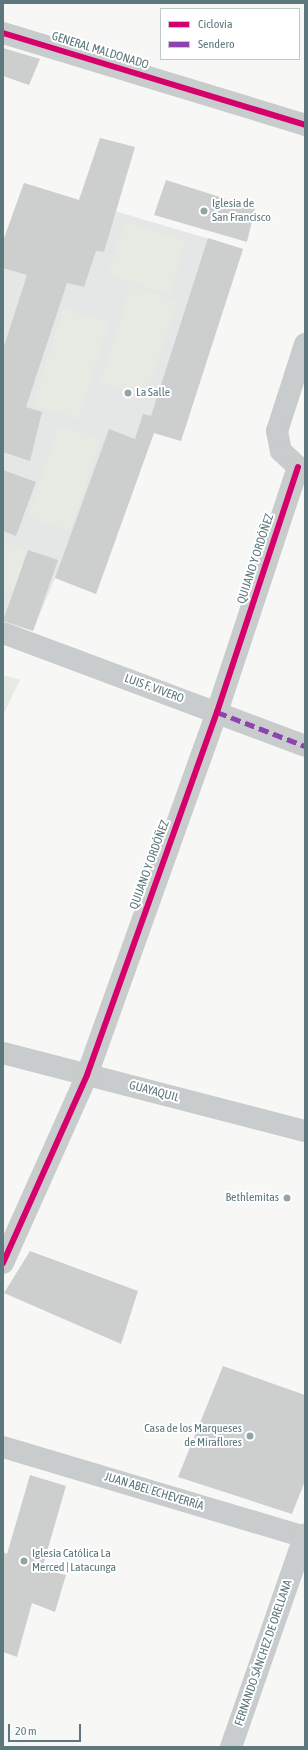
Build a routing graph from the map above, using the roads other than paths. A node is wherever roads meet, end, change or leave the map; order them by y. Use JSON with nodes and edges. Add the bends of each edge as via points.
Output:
{"nodes":[{"id":1,"x":3,"y":33,"type":"edge"},
{"id":2,"x":305,"y":125,"type":"edge"},
{"id":3,"x":305,"y":344,"type":"edge"},
{"id":4,"x":301,"y":468,"type":"edge"},
{"id":5,"x":3,"y":633,"type":"edge"},
{"id":6,"x":217,"y":712,"type":"junction"},
{"id":7,"x":305,"y":746,"type":"edge"},
{"id":8,"x":3,"y":1053,"type":"edge"},
{"id":9,"x":87,"y":1075,"type":"junction"},
{"id":10,"x":305,"y":1131,"type":"edge"},
{"id":11,"x":3,"y":1263,"type":"edge"},
{"id":12,"x":3,"y":1446,"type":"edge"},
{"id":13,"x":305,"y":1536,"type":"edge"},
{"id":14,"x":231,"y":1747,"type":"edge"}],
"edges":[{"from":1,"to":2,"type":"street","name":"GENERAL MALDONADO"},
{"from":3,"to":4,"type":"street","name":"QUIJANO Y ORDÓÑEZ","via":[[277,431],[281,451]]},
{"from":4,"to":6,"type":"street","name":"QUIJANO Y ORDÓÑEZ"},
{"from":5,"to":6,"type":"street","name":"LUIS F. VIVERO","via":[[70,666]]},
{"from":6,"to":7,"type":"street","name":"LUIS F. VIVERO"},
{"from":6,"to":9,"type":"street","name":"QUIJANO Y ORDÓÑEZ"},
{"from":8,"to":9,"type":"street","name":"GUAYAQUIL"},
{"from":9,"to":10,"type":"street","name":"GUAYAQUIL"},
{"from":9,"to":11,"type":"street","name":"QUIJANO Y ORDÓÑEZ"},
{"from":12,"to":13,"type":"street","name":"JUAN ABEL ECHEVERRÍA"},
{"from":13,"to":14,"type":"street","name":"FERNANDO SÁNCHEZ DE ORELLANA"}]}
